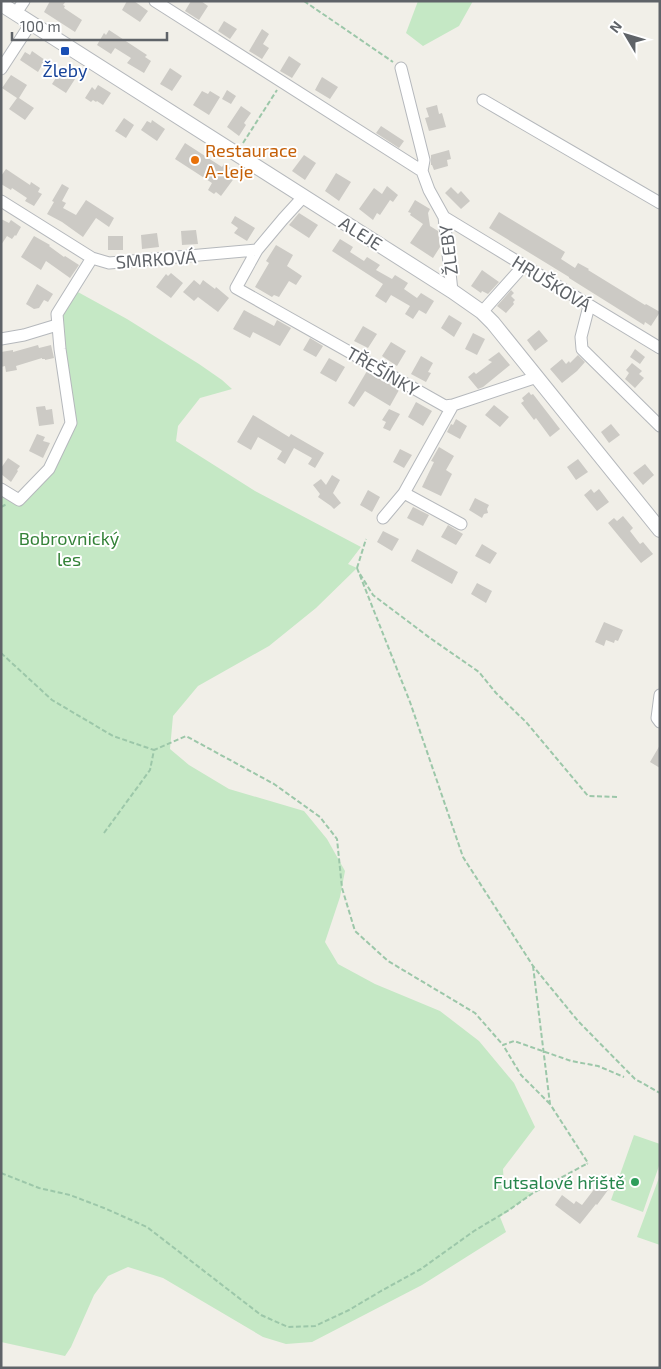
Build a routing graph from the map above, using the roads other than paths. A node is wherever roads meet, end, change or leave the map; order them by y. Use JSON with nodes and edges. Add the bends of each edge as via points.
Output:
{"nodes":[{"id":1,"x":24,"y":1,"type":"edge"},
{"id":2,"x":155,"y":1,"type":"edge"},
{"id":3,"x":1,"y":4,"type":"edge"},
{"id":4,"x":16,"y":14,"type":"junction"},
{"id":5,"x":31,"y":23,"type":"junction"},
{"id":6,"x":401,"y":68,"type":"road end"},
{"id":7,"x":1,"y":69,"type":"edge"},
{"id":8,"x":483,"y":100,"type":"dead end"},
{"id":9,"x":422,"y":171,"type":"junction"},
{"id":10,"x":304,"y":196,"type":"junction"},
{"id":11,"x":1,"y":201,"type":"edge"},
{"id":12,"x":660,"y":203,"type":"edge"},
{"id":13,"x":444,"y":217,"type":"junction"},
{"id":14,"x":258,"y":250,"type":"junction"},
{"id":15,"x":92,"y":258,"type":"junction"},
{"id":16,"x":524,"y":265,"type":"junction"},
{"id":17,"x":452,"y":291,"type":"junction"},
{"id":18,"x":589,"y":306,"type":"junction"},
{"id":19,"x":482,"y":312,"type":"junction"},
{"id":20,"x":57,"y":325,"type":"junction"},
{"id":21,"x":1,"y":339,"type":"edge"},
{"id":22,"x":660,"y":348,"type":"edge"},
{"id":23,"x":537,"y":376,"type":"junction"},
{"id":24,"x":453,"y":405,"type":"junction"},
{"id":25,"x":660,"y":426,"type":"edge"},
{"id":26,"x":1,"y":489,"type":"edge"},
{"id":27,"x":404,"y":493,"type":"junction"},
{"id":28,"x":384,"y":518,"type":"dead end"},
{"id":29,"x":461,"y":524,"type":"dead end"},
{"id":30,"x":660,"y":530,"type":"edge"},
{"id":31,"x":660,"y":695,"type":"edge"},
{"id":32,"x":660,"y":722,"type":"edge"}],
"edges":[{"from":1,"to":4,"type":"street"},
{"from":2,"to":9,"type":"street"},
{"from":3,"to":4,"type":"street","name":"ALEJE"},
{"from":4,"to":5,"type":"street","name":"ALEJE"},
{"from":5,"to":7,"type":"street"},
{"from":5,"to":10,"type":"street","name":"ALEJE"},
{"from":6,"to":9,"type":"street","name":"ŽLEBY","via":[[424,160]]},
{"from":8,"to":12,"type":"street"},
{"from":9,"to":13,"type":"street","name":"ŽLEBY"},
{"from":10,"to":14,"type":"street"},
{"from":10,"to":17,"type":"street","name":"ALEJE"},
{"from":11,"to":15,"type":"street","name":"SMRKOVÁ"},
{"from":13,"to":16,"type":"street","name":"HRUŠKOVÁ"},
{"from":13,"to":17,"type":"street","name":"ŽLEBY"},
{"from":14,"to":15,"type":"street","name":"SMRKOVÁ","via":[[109,263]]},
{"from":14,"to":24,"type":"street","name":"TŘEŠÍNKY","via":[[236,288],[420,393],[445,406]]},
{"from":15,"to":20,"type":"street","via":[[57,314]]},
{"from":16,"to":18,"type":"street","name":"HRUŠKOVÁ"},
{"from":16,"to":19,"type":"street"},
{"from":17,"to":19,"type":"street","name":"ALEJE"},
{"from":18,"to":22,"type":"street","name":"HRUŠKOVÁ"},
{"from":18,"to":25,"type":"street","via":[[581,337],[582,348]]},
{"from":19,"to":23,"type":"street","name":"ALEJE"},
{"from":20,"to":21,"type":"street"},
{"from":20,"to":26,"type":"street","via":[[71,423],[49,469],[19,500]]},
{"from":23,"to":24,"type":"street"},
{"from":23,"to":30,"type":"street","name":"ALEJE"},
{"from":24,"to":27,"type":"street"},
{"from":27,"to":28,"type":"street"},
{"from":27,"to":29,"type":"street"},
{"from":31,"to":32,"type":"street","via":[[657,718]]}]}
